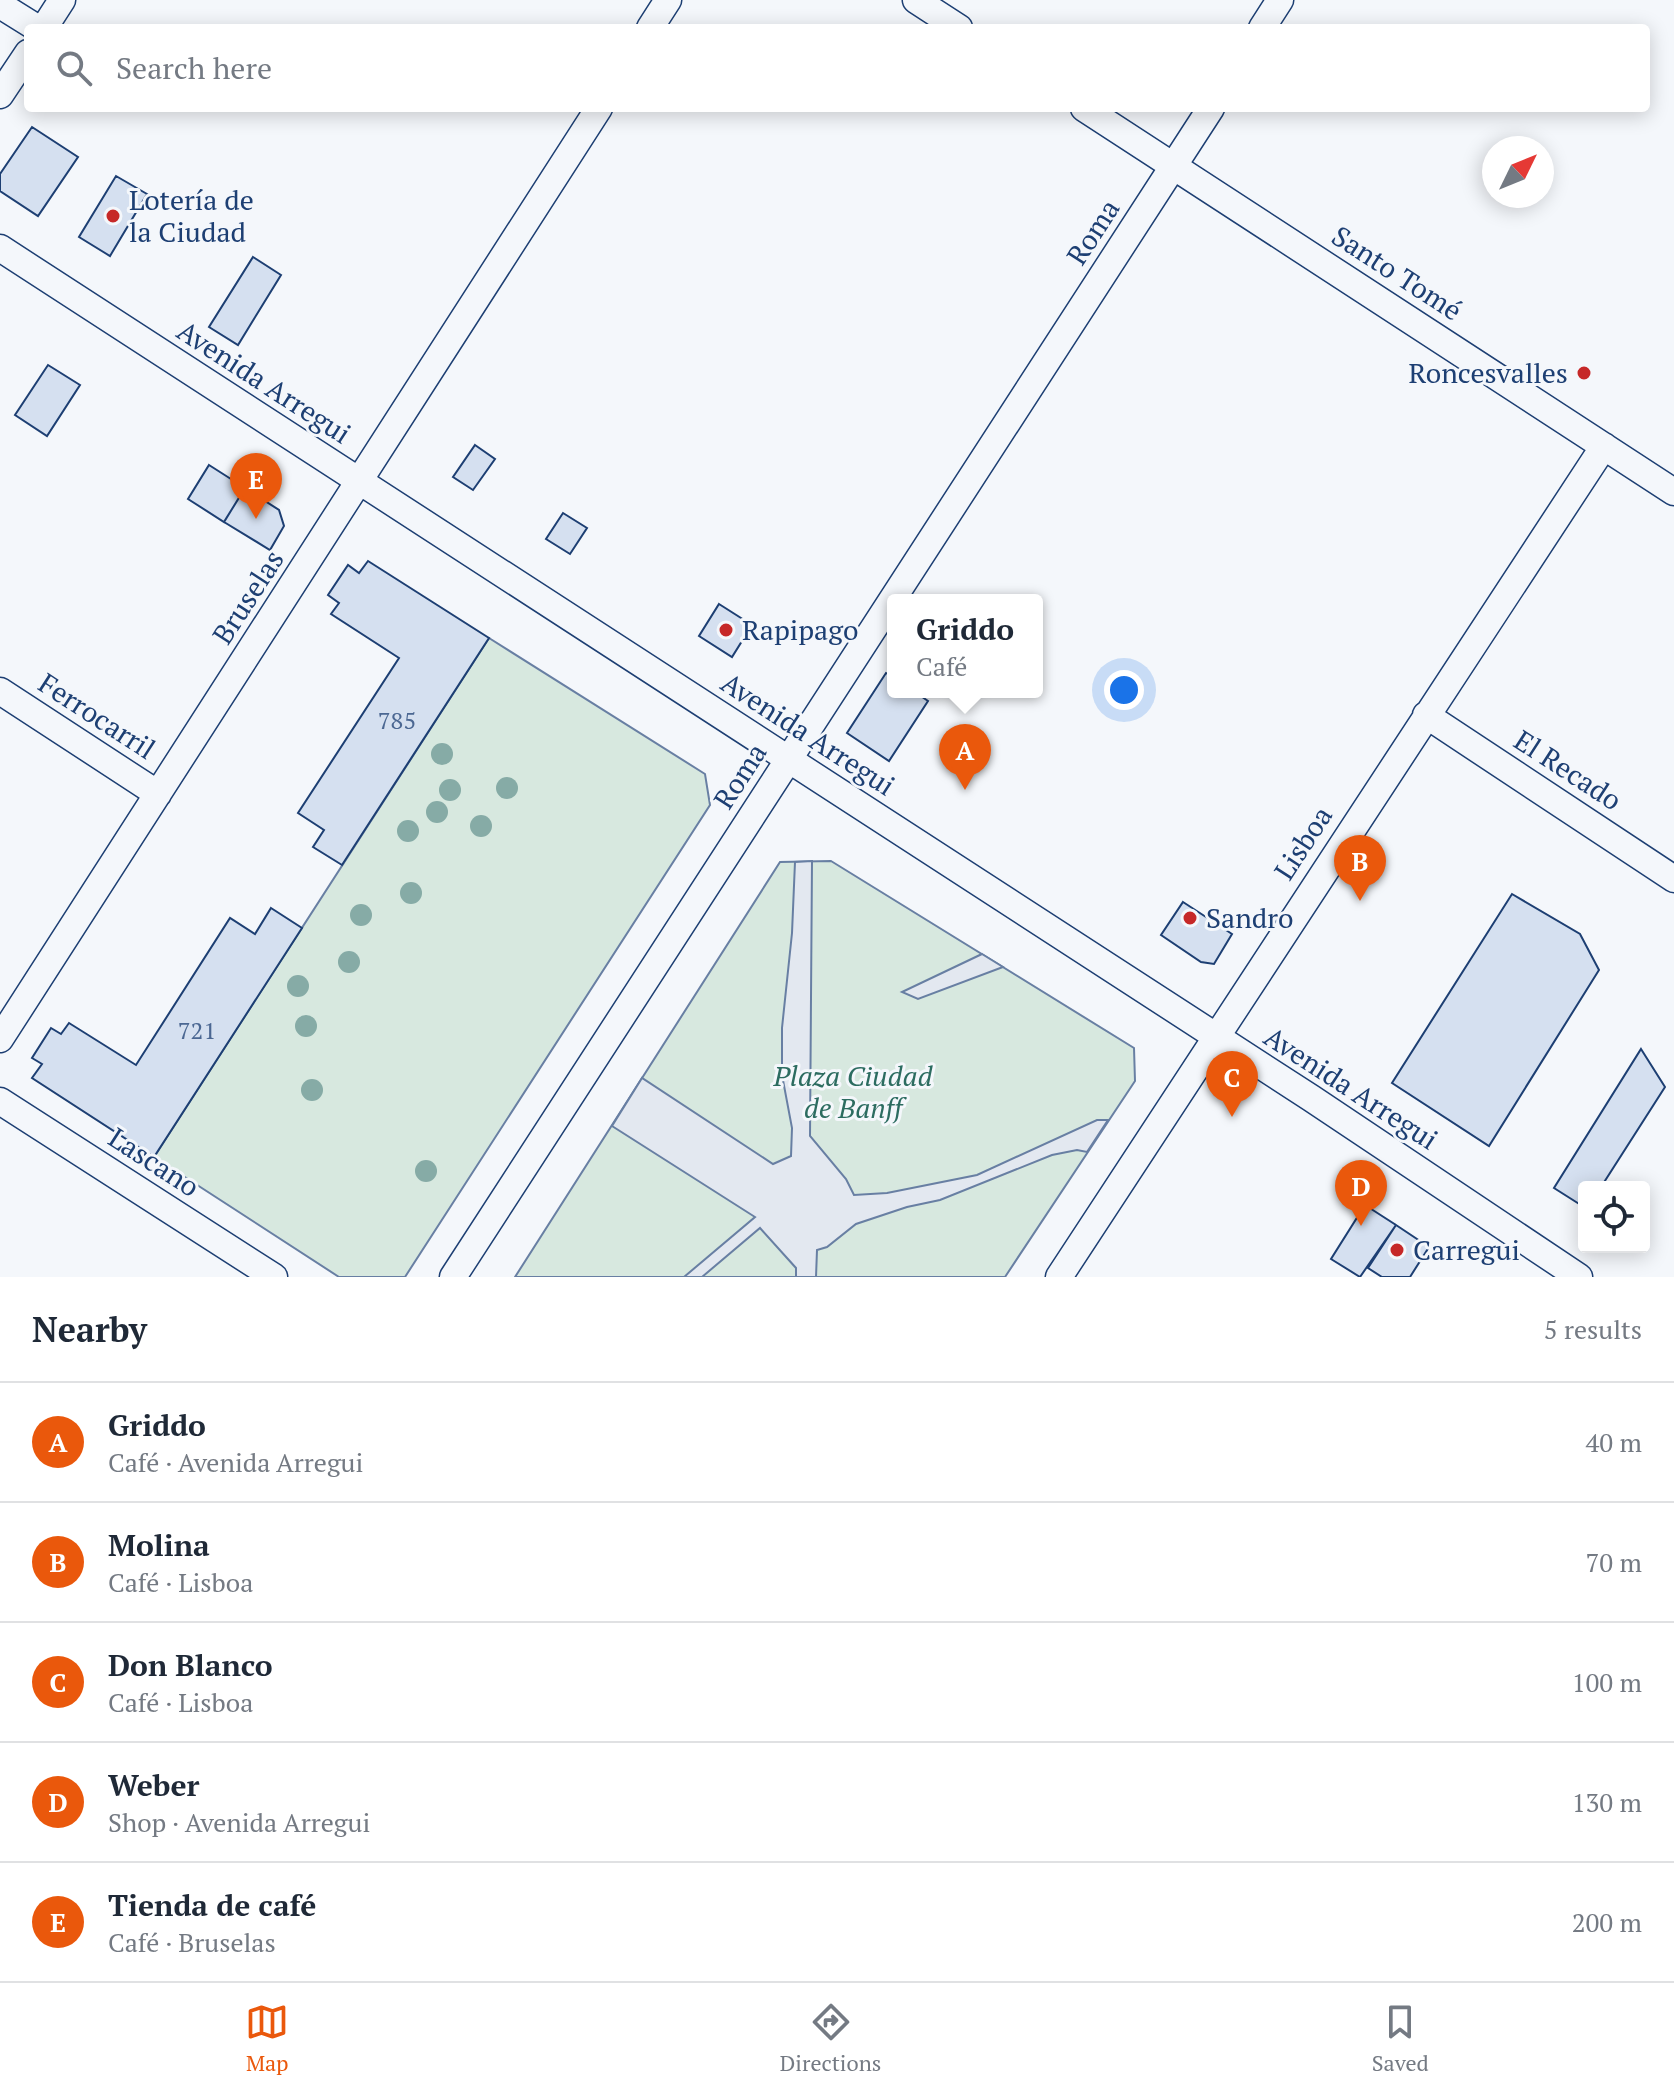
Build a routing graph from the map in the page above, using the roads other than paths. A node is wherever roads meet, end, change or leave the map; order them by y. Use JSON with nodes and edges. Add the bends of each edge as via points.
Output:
{"nodes":[{"id":1,"x":62,"y":0,"type":"edge"},
{"id":2,"x":668,"y":0,"type":"edge"},
{"id":3,"x":916,"y":0,"type":"edge"},
{"id":4,"x":1280,"y":0,"type":"edge"},
{"id":5,"x":0,"y":5,"type":"edge"},
{"id":6,"x":31,"y":24,"type":"edge"},
{"id":7,"x":47,"y":24,"type":"edge"},
{"id":8,"x":653,"y":24,"type":"edge"},
{"id":9,"x":953,"y":24,"type":"edge"},
{"id":10,"x":1265,"y":24,"type":"edge"},
{"id":11,"x":24,"y":59,"type":"edge"},
{"id":12,"x":0,"y":95,"type":"edge"},
{"id":13,"x":596,"y":112,"type":"edge"},
{"id":14,"x":1090,"y":112,"type":"edge"},
{"id":15,"x":1208,"y":112,"type":"edge"},
{"id":16,"x":1174,"y":165,"type":"junction"},
{"id":17,"x":0,"y":248,"type":"edge"},
{"id":18,"x":1604,"y":446,"type":"junction"},
{"id":19,"x":359,"y":482,"type":"junction"},
{"id":20,"x":1674,"y":492,"type":"edge"},
{"id":21,"x":896,"y":594,"type":"edge"},
{"id":22,"x":887,"y":609,"type":"edge"},
{"id":23,"x":0,"y":691,"type":"edge"},
{"id":24,"x":1426,"y":715,"type":"junction"},
{"id":25,"x":789,"y":760,"type":"junction"},
{"id":26,"x":158,"y":794,"type":"junction"},
{"id":27,"x":1674,"y":879,"type":"edge"},
{"id":28,"x":1214,"y":1036,"type":"junction"},
{"id":29,"x":0,"y":1039,"type":"edge"},
{"id":30,"x":0,"y":1101,"type":"edge"},
{"id":31,"x":274,"y":1277,"type":"edge"},
{"id":32,"x":453,"y":1277,"type":"edge"},
{"id":33,"x":1059,"y":1277,"type":"edge"},
{"id":34,"x":1579,"y":1277,"type":"edge"}],
"edges":[{"from":1,"to":7,"type":"street"},
{"from":2,"to":8,"type":"street"},
{"from":3,"to":9,"type":"street"},
{"from":4,"to":10,"type":"street"},
{"from":5,"to":6,"type":"street"},
{"from":11,"to":12,"type":"street"},
{"from":13,"to":19,"type":"street","name":"Bruselas"},
{"from":14,"to":16,"type":"street","name":"Santo Tomé"},
{"from":15,"to":16,"type":"street","name":"Roma"},
{"from":16,"to":18,"type":"street","name":"Santo Tomé"},
{"from":16,"to":21,"type":"street","name":"Roma"},
{"from":17,"to":19,"type":"street","name":"Avenida Arregui"},
{"from":18,"to":20,"type":"street","name":"Santo Tomé"},
{"from":18,"to":24,"type":"street","name":"Lisboa"},
{"from":19,"to":25,"type":"street","name":"Avenida Arregui"},
{"from":19,"to":26,"type":"street","name":"Bruselas"},
{"from":22,"to":25,"type":"street","name":"Roma"},
{"from":23,"to":26,"type":"street","name":"Ferrocarril"},
{"from":24,"to":27,"type":"street","name":"El Recado"},
{"from":24,"to":28,"type":"street","name":"Lisboa"},
{"from":25,"to":28,"type":"street","name":"Avenida Arregui"},
{"from":25,"to":32,"type":"street","name":"Roma"},
{"from":26,"to":29,"type":"street","name":"Bruselas"},
{"from":28,"to":33,"type":"street","name":"Lisboa"},
{"from":28,"to":34,"type":"street","name":"Avenida Arregui"},
{"from":30,"to":31,"type":"street","name":"Lascano"}]}
